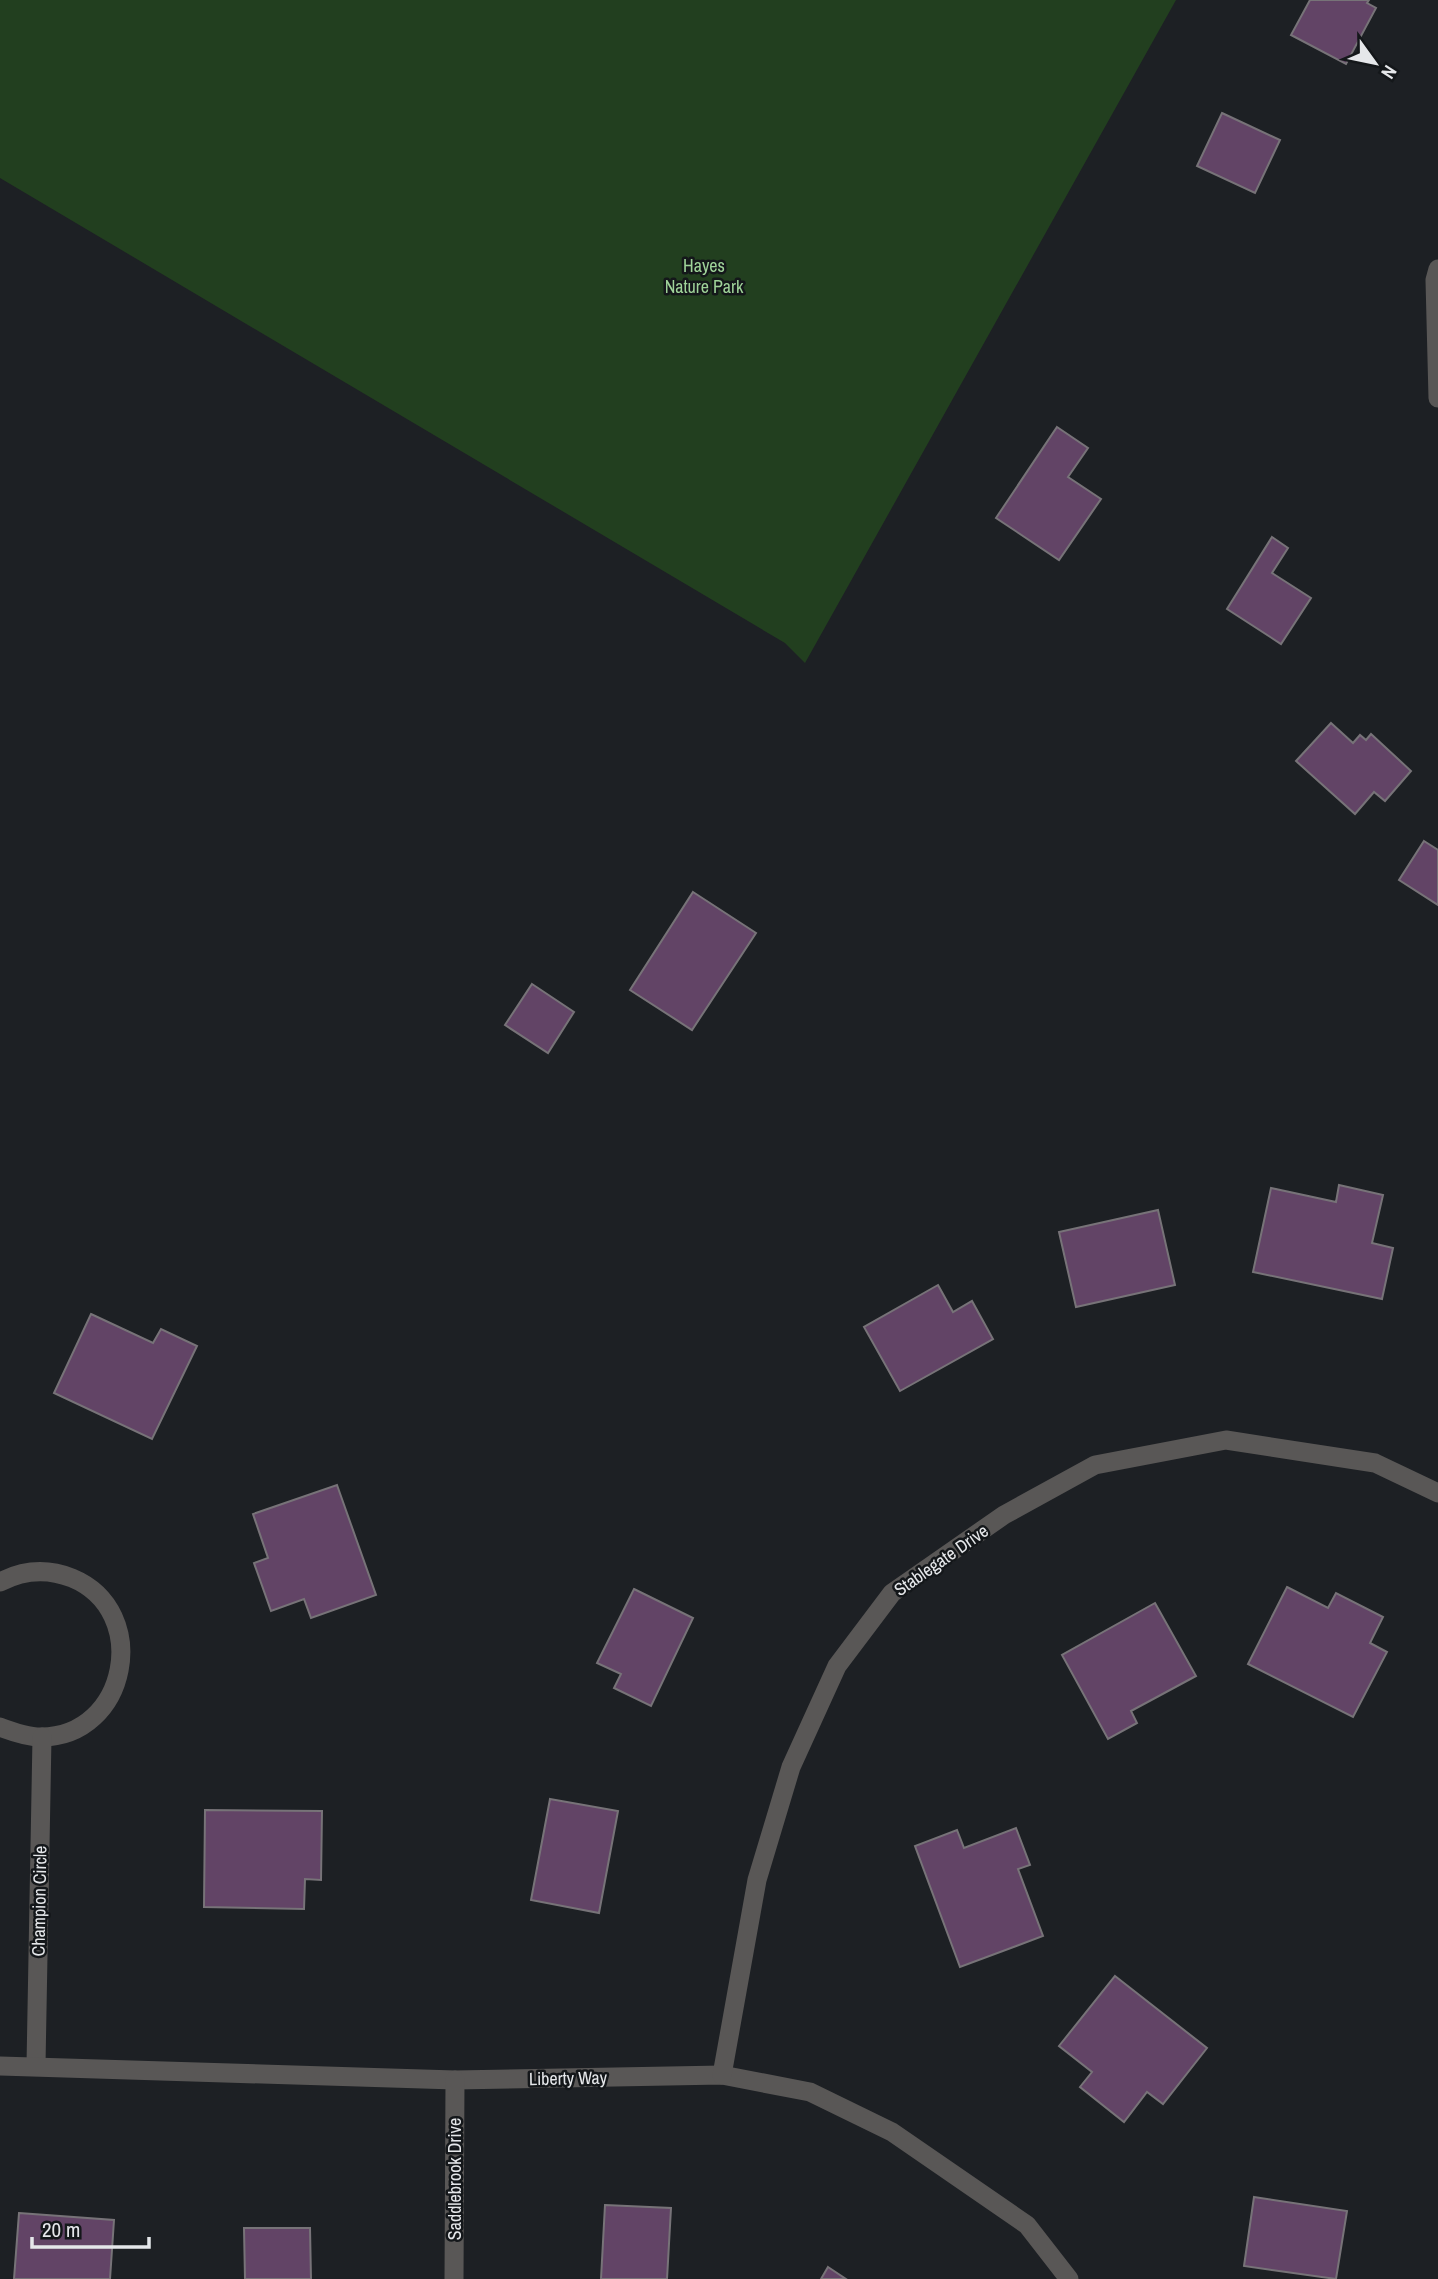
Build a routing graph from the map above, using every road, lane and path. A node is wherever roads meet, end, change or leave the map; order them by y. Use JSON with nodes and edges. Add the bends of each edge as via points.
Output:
{"nodes":[{"id":1,"x":1438,"y":269,"type":"edge"},
{"id":2,"x":1438,"y":398,"type":"edge"},
{"id":3,"x":1438,"y":1493,"type":"edge"},
{"id":4,"x":0,"y":1582,"type":"edge"},
{"id":5,"x":0,"y":1727,"type":"edge"},
{"id":6,"x":42,"y":1737,"type":"junction"},
{"id":7,"x":36,"y":2065,"type":"junction"},
{"id":8,"x":0,"y":2066,"type":"edge"},
{"id":9,"x":722,"y":2075,"type":"junction"},
{"id":10,"x":455,"y":2080,"type":"junction"},
{"id":11,"x":454,"y":2279,"type":"edge"},
{"id":12,"x":1069,"y":2279,"type":"edge"}],
"edges":[{"from":1,"to":2,"type":"street"},
{"from":3,"to":9,"type":"street","name":"Stablegate Drive","via":[[1375,1463],[1226,1440],[1095,1465],[1004,1515],[892,1593],[837,1666],[791,1767],[757,1880]]},
{"from":4,"to":6,"type":"street","via":[[36,1571],[60,1573],[81,1582],[100,1597],[121,1639],[116,1686],[104,1706],[65,1733]]},
{"from":5,"to":6,"type":"street"},
{"from":6,"to":7,"type":"street","name":"Champion Circle"},
{"from":7,"to":8,"type":"street","name":"Liberty Way"},
{"from":7,"to":10,"type":"street","name":"Liberty Way"},
{"from":9,"to":10,"type":"street","name":"Liberty Way"},
{"from":9,"to":12,"type":"street","name":"Liberty Way","via":[[810,2092],[892,2132],[1027,2225]]},
{"from":10,"to":11,"type":"street","name":"Saddlebrook Drive"}]}
